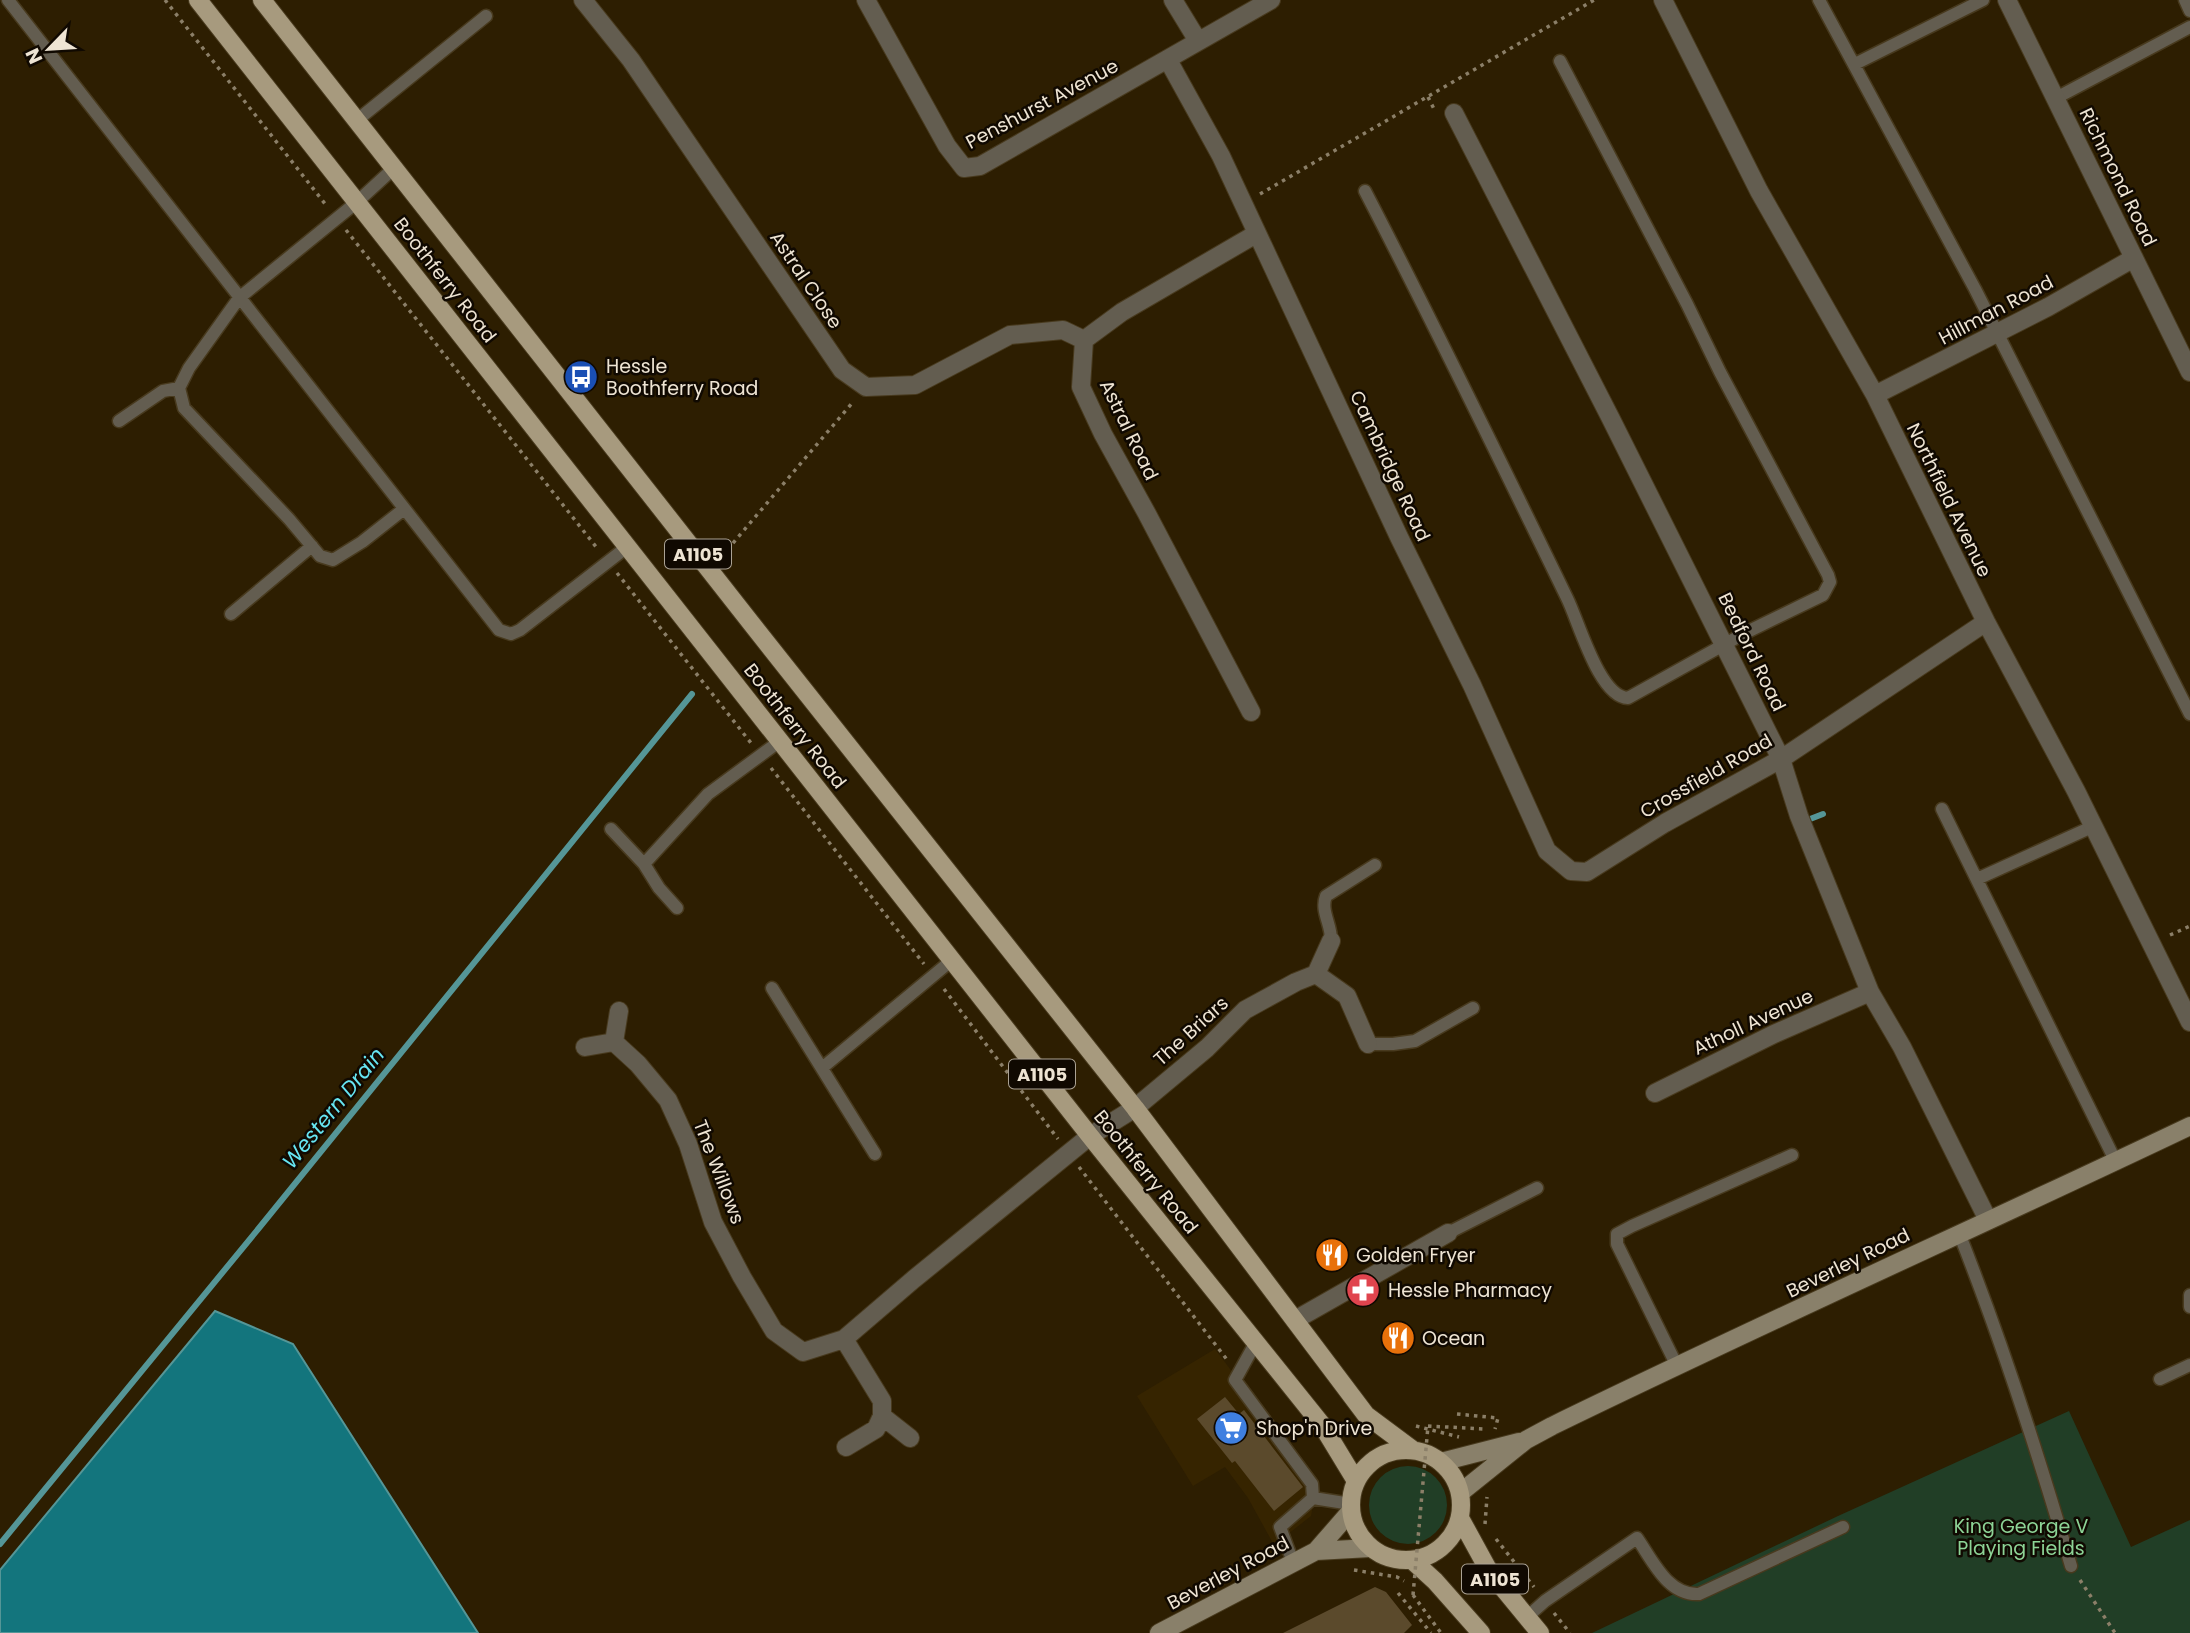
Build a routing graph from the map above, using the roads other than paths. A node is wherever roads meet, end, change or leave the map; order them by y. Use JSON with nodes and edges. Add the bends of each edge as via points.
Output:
{"nodes":[{"id":1,"x":8,"y":0,"type":"edge"},
{"id":2,"x":198,"y":0,"type":"edge"},
{"id":3,"x":262,"y":0,"type":"edge"},
{"id":4,"x":583,"y":0,"type":"edge"},
{"id":5,"x":866,"y":0,"type":"edge"},
{"id":6,"x":1173,"y":0,"type":"edge"},
{"id":7,"x":1271,"y":0,"type":"edge"},
{"id":8,"x":1663,"y":0,"type":"edge"},
{"id":9,"x":1819,"y":0,"type":"edge"},
{"id":10,"x":1983,"y":0,"type":"edge"},
{"id":11,"x":2007,"y":0,"type":"edge"},
{"id":12,"x":2185,"y":0,"type":"edge"},
{"id":13,"x":2190,"y":11,"type":"edge"},
{"id":14,"x":486,"y":16,"type":"dead end"},
{"id":15,"x":2190,"y":27,"type":"edge"},
{"id":16,"x":1198,"y":41,"type":"junction"},
{"id":17,"x":1168,"y":60,"type":"junction"},
{"id":18,"x":1560,"y":61,"type":"dead end"},
{"id":19,"x":1855,"y":64,"type":"junction"},
{"id":20,"x":2056,"y":98,"type":"junction"},
{"id":21,"x":1454,"y":113,"type":"dead end"},
{"id":22,"x":356,"y":121,"type":"junction"},
{"id":23,"x":394,"y":168,"type":"junction"},
{"id":24,"x":1365,"y":191,"type":"dead end"},
{"id":25,"x":356,"y":202,"type":"junction"},
{"id":26,"x":1256,"y":234,"type":"junction"},
{"id":27,"x":2134,"y":258,"type":"junction"},
{"id":28,"x":239,"y":298,"type":"junction"},
{"id":29,"x":1998,"y":334,"type":"junction"},
{"id":30,"x":1084,"y":340,"type":"junction"},
{"id":31,"x":2190,"y":372,"type":"edge"},
{"id":32,"x":179,"y":388,"type":"junction"},
{"id":33,"x":1875,"y":395,"type":"junction"},
{"id":34,"x":118,"y":421,"type":"dead end"},
{"id":35,"x":404,"y":509,"type":"junction"},
{"id":36,"x":312,"y":546,"type":"junction"},
{"id":37,"x":628,"y":547,"type":"junction"},
{"id":38,"x":231,"y":614,"type":"dead end"},
{"id":39,"x":1986,"y":622,"type":"junction"},
{"id":40,"x":1725,"y":645,"type":"junction"},
{"id":41,"x":1251,"y":712,"type":"dead end"},
{"id":42,"x":2190,"y":714,"type":"edge"},
{"id":43,"x":780,"y":741,"type":"junction"},
{"id":44,"x":1781,"y":759,"type":"junction"},
{"id":45,"x":1942,"y":808,"type":"dead end"},
{"id":46,"x":2094,"y":826,"type":"junction"},
{"id":47,"x":611,"y":829,"type":"dead end"},
{"id":48,"x":644,"y":864,"type":"junction"},
{"id":49,"x":1375,"y":865,"type":"dead end"},
{"id":50,"x":1587,"y":872,"type":"joint"},
{"id":51,"x":1977,"y":879,"type":"junction"},
{"id":52,"x":677,"y":908,"type":"dead end"},
{"id":53,"x":1331,"y":941,"type":"joint"},
{"id":54,"x":952,"y":960,"type":"junction"},
{"id":55,"x":1316,"y":974,"type":"junction"},
{"id":56,"x":772,"y":988,"type":"dead end"},
{"id":57,"x":1870,"y":992,"type":"junction"},
{"id":58,"x":1473,"y":1008,"type":"dead end"},
{"id":59,"x":618,"y":1011,"type":"dead end"},
{"id":60,"x":2190,"y":1022,"type":"edge"},
{"id":61,"x":614,"y":1042,"type":"junction"},
{"id":62,"x":1368,"y":1044,"type":"joint"},
{"id":63,"x":585,"y":1047,"type":"dead end"},
{"id":64,"x":822,"y":1068,"type":"junction"},
{"id":65,"x":1656,"y":1093,"type":"dead end"},
{"id":66,"x":1135,"y":1108,"type":"junction"},
{"id":67,"x":2190,"y":1126,"type":"edge"},
{"id":68,"x":1090,"y":1136,"type":"junction"},
{"id":69,"x":875,"y":1154,"type":"dead end"},
{"id":70,"x":1792,"y":1155,"type":"dead end"},
{"id":71,"x":2116,"y":1162,"type":"junction"},
{"id":72,"x":1537,"y":1188,"type":"dead end"},
{"id":73,"x":1987,"y":1220,"type":"junction"},
{"id":74,"x":1448,"y":1233,"type":"joint"},
{"id":75,"x":1959,"y":1233,"type":"junction"},
{"id":76,"x":2190,"y":1295,"type":"edge"},
{"id":77,"x":2190,"y":1307,"type":"edge"},
{"id":78,"x":1295,"y":1320,"type":"junction"},
{"id":79,"x":844,"y":1339,"type":"junction"},
{"id":80,"x":1256,"y":1342,"type":"junction"},
{"id":81,"x":2190,"y":1365,"type":"edge"},
{"id":82,"x":1677,"y":1366,"type":"junction"},
{"id":83,"x":2160,"y":1379,"type":"dead end"},
{"id":84,"x":882,"y":1416,"type":"junction"},
{"id":85,"x":911,"y":1438,"type":"dead end"},
{"id":86,"x":1526,"y":1440,"type":"junction"},
{"id":87,"x":846,"y":1447,"type":"dead end"},
{"id":88,"x":1413,"y":1450,"type":"junction"},
{"id":89,"x":1441,"y":1462,"type":"junction"},
{"id":90,"x":1356,"y":1480,"type":"junction"},
{"id":91,"x":1460,"y":1493,"type":"junction"},
{"id":92,"x":1313,"y":1498,"type":"junction"},
{"id":93,"x":1351,"y":1508,"type":"junction"},
{"id":94,"x":1460,"y":1518,"type":"junction"},
{"id":95,"x":1843,"y":1527,"type":"dead end"},
{"id":96,"x":1370,"y":1548,"type":"junction"},
{"id":97,"x":1316,"y":1551,"type":"junction"},
{"id":98,"x":1413,"y":1561,"type":"junction"},
{"id":99,"x":1293,"y":1562,"type":"junction"},
{"id":100,"x":2071,"y":1566,"type":"road end"},
{"id":101,"x":1527,"y":1617,"type":"junction"},
{"id":102,"x":1159,"y":1633,"type":"edge"},
{"id":103,"x":1481,"y":1633,"type":"edge"},
{"id":104,"x":1540,"y":1633,"type":"edge"}],
"edges":[{"from":1,"to":28,"type":"lane"},
{"from":2,"to":25,"type":"main road","name":"Boothferry Road","number":"A1105"},
{"from":3,"to":22,"type":"main road","name":"Boothferry Road","number":"A1105"},
{"from":4,"to":30,"type":"street","name":"Astral Close","via":[[631,60],[842,370],[866,387],[915,385],[1010,335],[1063,330]]},
{"from":5,"to":17,"type":"street","name":"Penshurst Avenue","via":[[947,146],[964,168],[980,166]]},
{"from":6,"to":16,"type":"street"},
{"from":7,"to":16,"type":"street","name":"Penshurst Avenue"},
{"from":8,"to":33,"type":"street","name":"Northfield Avenue","via":[[1759,191]]},
{"from":9,"to":19,"type":"lane"},
{"from":10,"to":19,"type":"lane"},
{"from":11,"to":20,"type":"street","name":"Richmond Road"},
{"from":12,"to":13,"type":"lane"},
{"from":14,"to":22,"type":"lane"},
{"from":15,"to":20,"type":"lane"},
{"from":16,"to":17,"type":"street","name":"Penshurst Avenue"},
{"from":17,"to":26,"type":"street","name":"Cambridge Road","via":[[1221,156]]},
{"from":18,"to":40,"type":"lane","via":[[1830,582],[1823,595]]},
{"from":19,"to":29,"type":"lane"},
{"from":20,"to":27,"type":"street","name":"Richmond Road"},
{"from":21,"to":40,"type":"street","name":"Bedford Road"},
{"from":22,"to":23,"type":"main road","name":"Boothferry Road","number":"A1105"},
{"from":23,"to":25,"type":"lane"},
{"from":23,"to":66,"type":"main road","name":"Boothferry Road","number":"A1105"},
{"from":24,"to":40,"type":"lane","via":[[1612,692],[1628,698]]},
{"from":25,"to":28,"type":"lane"},
{"from":25,"to":37,"type":"main road","name":"Boothferry Road","number":"A1105"},
{"from":26,"to":30,"type":"street","via":[[1122,312]]},
{"from":26,"to":50,"type":"street","name":"Cambridge Road","via":[[1547,851],[1571,871]]},
{"from":27,"to":29,"type":"street","name":"Hillman Road"},
{"from":27,"to":31,"type":"street","name":"Richmond Road"},
{"from":28,"to":32,"type":"lane"},
{"from":28,"to":35,"type":"lane"},
{"from":29,"to":33,"type":"street","name":"Hillman Road"},
{"from":29,"to":42,"type":"lane"},
{"from":30,"to":41,"type":"street","name":"Astral Road","via":[[1082,387],[1103,434]]},
{"from":32,"to":34,"type":"lane","via":[[163,391]]},
{"from":32,"to":36,"type":"lane","via":[[184,408]]},
{"from":33,"to":39,"type":"street","name":"Northfield Avenue"},
{"from":35,"to":36,"type":"lane","via":[[333,560],[320,556]]},
{"from":35,"to":37,"type":"lane","via":[[499,630],[511,634]]},
{"from":36,"to":38,"type":"lane"},
{"from":37,"to":43,"type":"main road","name":"Boothferry Road","number":"A1105"},
{"from":39,"to":44,"type":"street","name":"Crossfield Road"},
{"from":39,"to":46,"type":"street","name":"Northfield Avenue"},
{"from":40,"to":44,"type":"street","name":"Bedford Road"},
{"from":43,"to":48,"type":"lane","via":[[708,794]]},
{"from":43,"to":54,"type":"main road","name":"Boothferry Road","number":"A1105"},
{"from":44,"to":50,"type":"street","name":"Crossfield Road"},
{"from":44,"to":57,"type":"street","name":"Bedford Road","via":[[1799,816]]},
{"from":45,"to":51,"type":"lane"},
{"from":46,"to":51,"type":"lane"},
{"from":46,"to":60,"type":"street","name":"Northfield Avenue"},
{"from":47,"to":48,"type":"lane"},
{"from":48,"to":52,"type":"lane"},
{"from":49,"to":53,"type":"lane","via":[[1326,896]]},
{"from":51,"to":71,"type":"lane"},
{"from":53,"to":55,"type":"street"},
{"from":54,"to":64,"type":"lane"},
{"from":54,"to":68,"type":"main road","name":"Boothferry Road","number":"A1105"},
{"from":55,"to":62,"type":"street","via":[[1347,996]]},
{"from":55,"to":66,"type":"street","name":"The Briars","via":[[1245,1010]]},
{"from":56,"to":64,"type":"lane"},
{"from":57,"to":65,"type":"street","name":"Atholl Avenue"},
{"from":57,"to":73,"type":"street","name":"Bedford Road"},
{"from":58,"to":62,"type":"lane","via":[[1415,1041]]},
{"from":59,"to":61,"type":"street"},
{"from":61,"to":63,"type":"street"},
{"from":61,"to":79,"type":"street","name":"The Willows","via":[[668,1100],[688,1144],[713,1222],[774,1331],[803,1352]]},
{"from":64,"to":69,"type":"lane"},
{"from":66,"to":68,"type":"street","name":"The Briars"},
{"from":66,"to":78,"type":"main road","name":"Boothferry Road","number":"A1105"},
{"from":67,"to":71,"type":"street","name":"Beverley Road"},
{"from":68,"to":79,"type":"street","name":"The Willows"},
{"from":68,"to":80,"type":"main road","name":"Boothferry Road","number":"A1105"},
{"from":70,"to":82,"type":"lane","via":[[1617,1234],[1617,1244]]},
{"from":71,"to":73,"type":"street","name":"Beverley Road"},
{"from":72,"to":74,"type":"lane"},
{"from":73,"to":75,"type":"street","name":"Beverley Road"},
{"from":74,"to":78,"type":"street"},
{"from":75,"to":82,"type":"street","name":"Beverley Road"},
{"from":75,"to":100,"type":"lane","via":[[1993,1319]]},
{"from":76,"to":77,"type":"lane"},
{"from":78,"to":88,"type":"main road","name":"Boothferry Road","number":"A1105","via":[[1366,1415]]},
{"from":79,"to":84,"type":"street","via":[[882,1401]]},
{"from":80,"to":90,"type":"main road","name":"Boothferry Road","number":"A1105","via":[[1322,1425]]},
{"from":80,"to":92,"type":"lane","via":[[1235,1380],[1312,1484]]},
{"from":81,"to":83,"type":"lane"},
{"from":82,"to":86,"type":"street","name":"Beverley Road"},
{"from":84,"to":85,"type":"street"},
{"from":84,"to":87,"type":"street","via":[[876,1429]]},
{"from":86,"to":89,"type":"street","name":"Beverley Road"},
{"from":86,"to":91,"type":"street","name":"Beverley Road"},
{"from":88,"to":89,"type":"main road"},
{"from":88,"to":90,"type":"main road","via":[[1380,1456]]},
{"from":89,"to":91,"type":"main road"},
{"from":90,"to":93,"type":"main road"},
{"from":91,"to":94,"type":"main road"},
{"from":92,"to":93,"type":"lane"},
{"from":92,"to":99,"type":"lane","via":[[1280,1527]]},
{"from":93,"to":96,"type":"main road","via":[[1360,1538]]},
{"from":93,"to":97,"type":"street","name":"Beverley Road"},
{"from":94,"to":98,"type":"main road","via":[[1444,1546]]},
{"from":94,"to":101,"type":"main road","number":"A1105","via":[[1489,1571]]},
{"from":95,"to":101,"type":"lane","via":[[1699,1594],[1687,1595],[1672,1587],[1637,1538]]},
{"from":96,"to":97,"type":"street","name":"Beverley Road"},
{"from":96,"to":98,"type":"main road","via":[[1383,1556]]},
{"from":97,"to":99,"type":"street","name":"Beverley Road"},
{"from":98,"to":103,"type":"main road","number":"A1105"},
{"from":99,"to":102,"type":"street","name":"Beverley Road"},
{"from":101,"to":104,"type":"main road","number":"A1105"}]}
